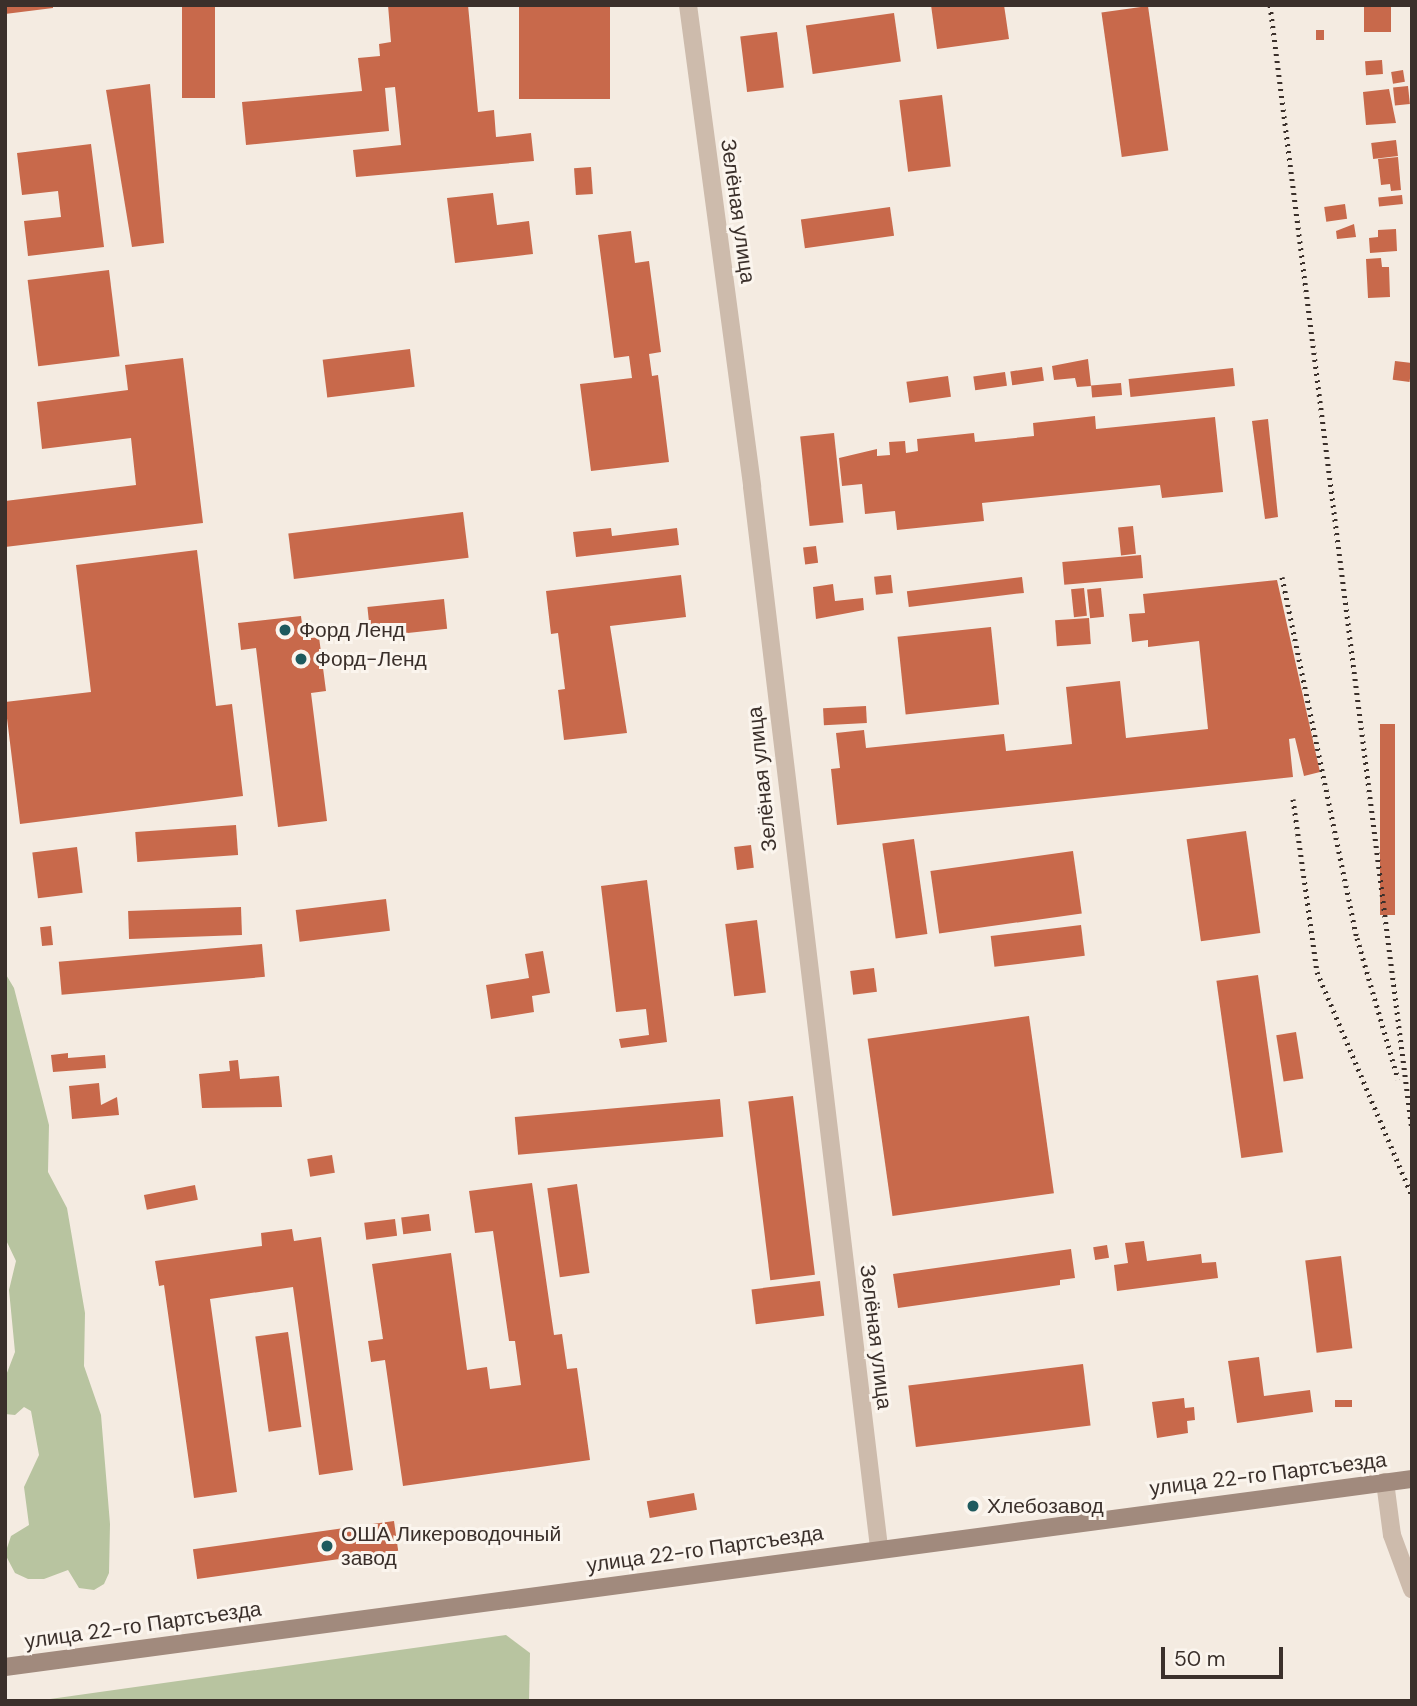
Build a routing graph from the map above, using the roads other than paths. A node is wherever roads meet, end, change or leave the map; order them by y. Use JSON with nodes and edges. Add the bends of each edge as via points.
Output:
{"nodes":[{"id":1,"x":688,"y":5,"type":"edge"},
{"id":2,"x":1412,"y":1479,"type":"edge"},
{"id":3,"x":1385,"y":1482,"type":"junction"},
{"id":4,"x":879,"y":1548,"type":"junction"},
{"id":5,"x":1412,"y":1589,"type":"edge"},
{"id":6,"x":5,"y":1667,"type":"edge"}],
"edges":[{"from":1,"to":4,"type":"street","name":"Зелёная улица","via":[[752,487]]},
{"from":2,"to":3,"type":"main road","name":"улица 22-го Партсъезда"},
{"from":3,"to":4,"type":"main road","name":"улица 22-го Партсъезда"},
{"from":3,"to":5,"type":"street","via":[[1392,1535]]},
{"from":4,"to":6,"type":"main road","name":"улица 22-го Партсъезда"}]}
